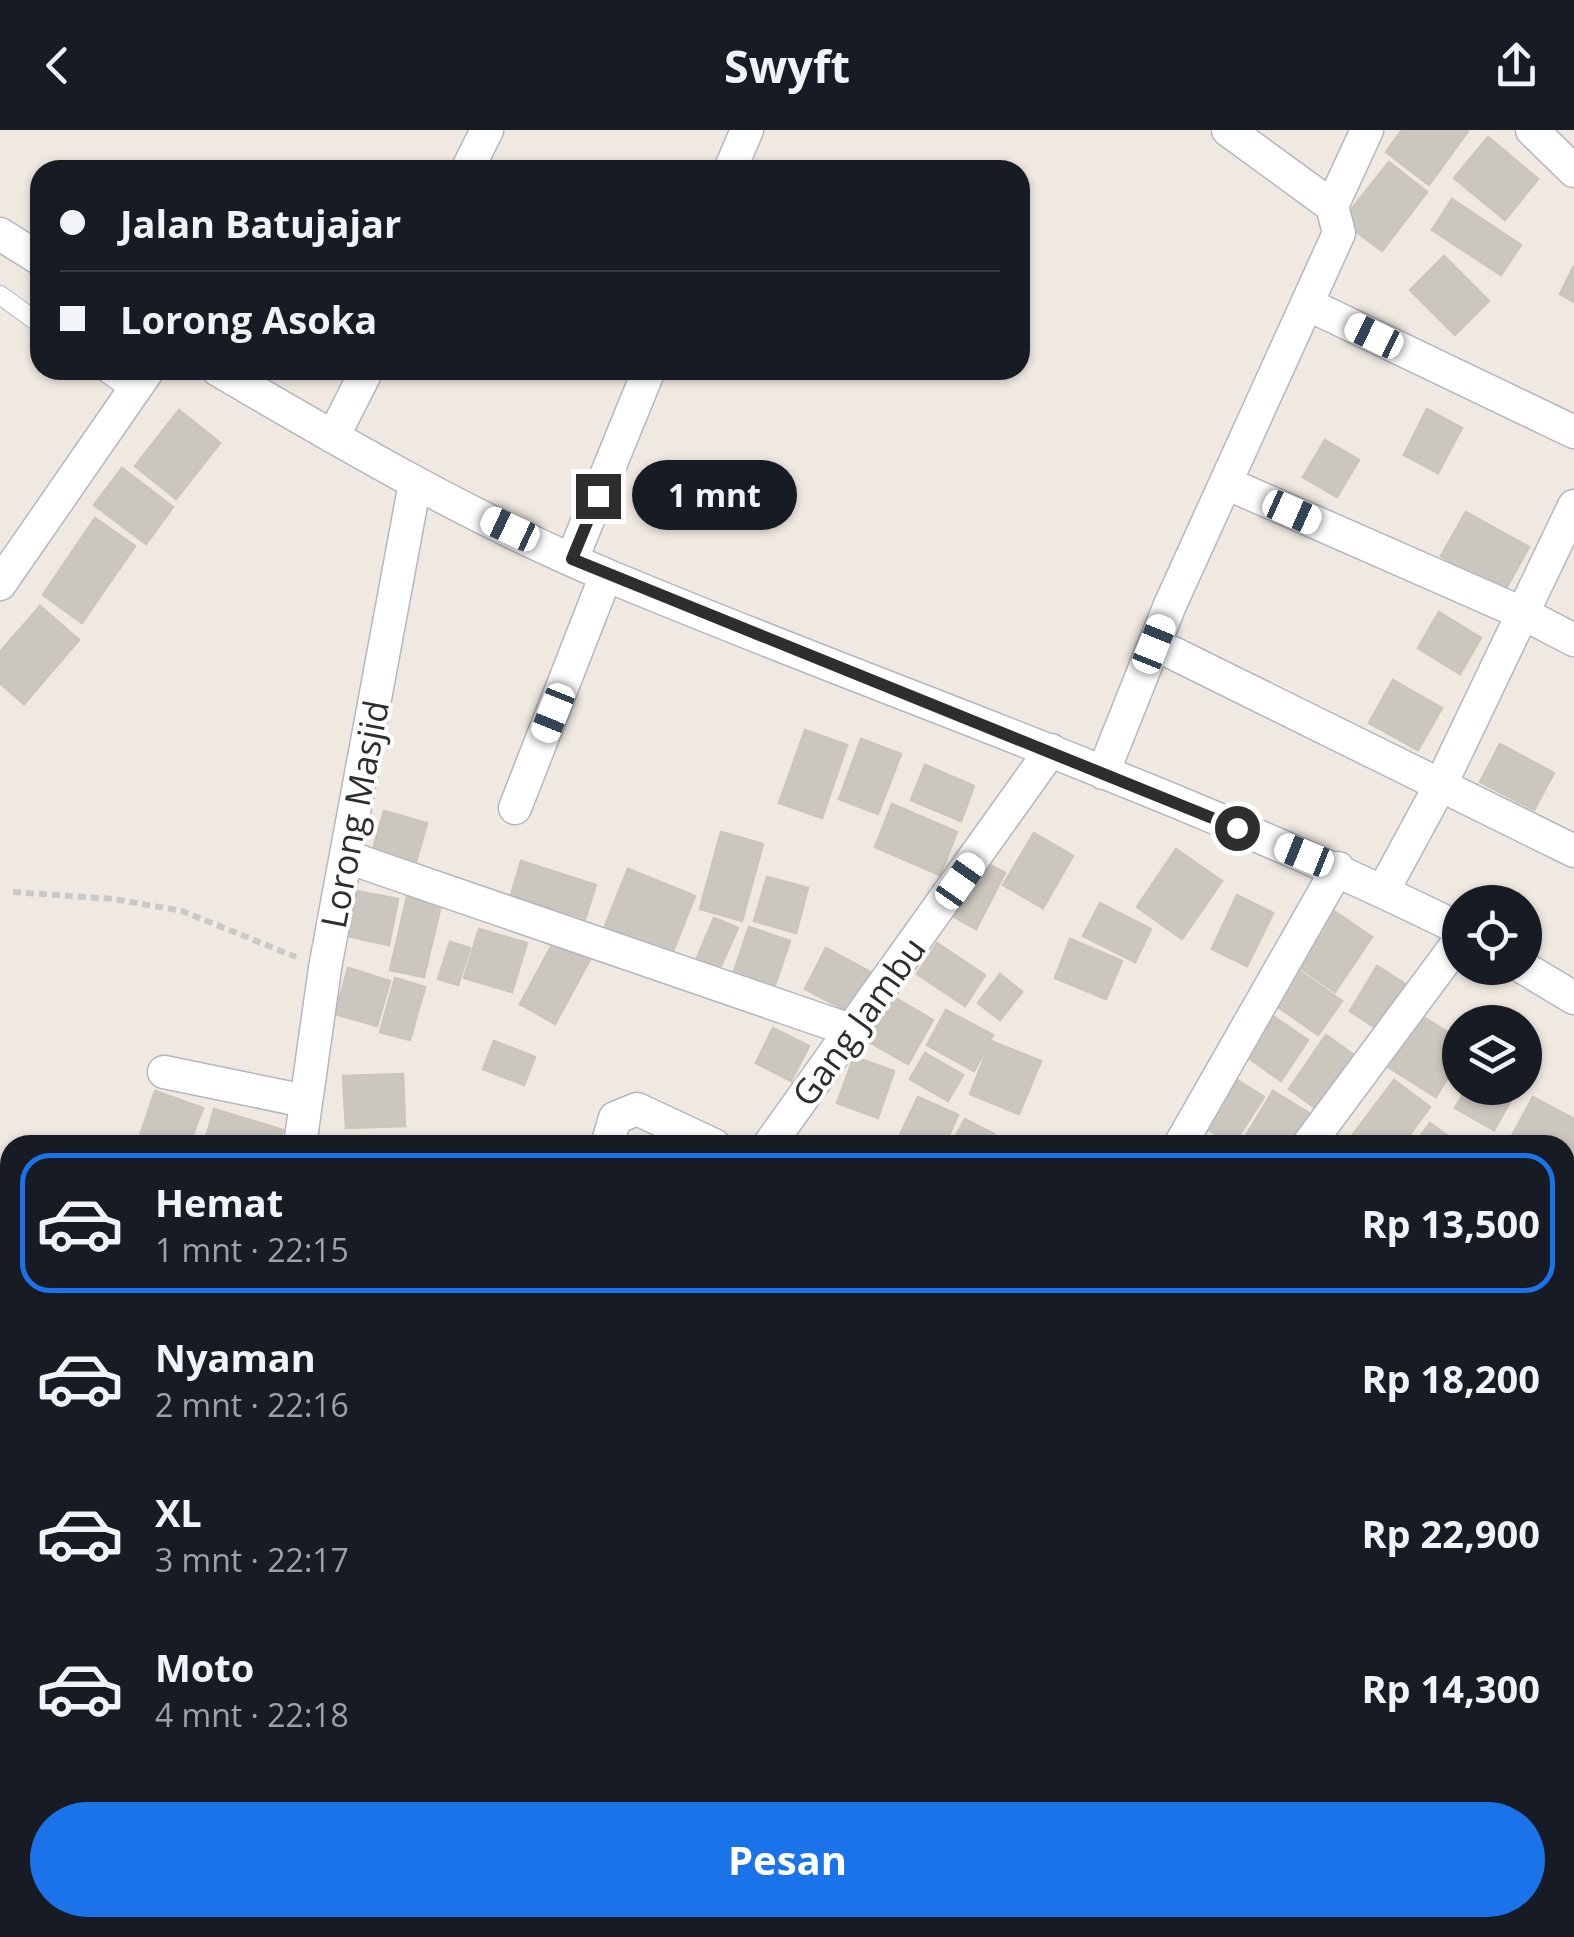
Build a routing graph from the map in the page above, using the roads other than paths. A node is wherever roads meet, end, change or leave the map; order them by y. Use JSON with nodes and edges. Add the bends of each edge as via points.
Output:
{"nodes":[{"id":1,"x":487,"y":130,"type":"edge"},
{"id":2,"x":747,"y":130,"type":"edge"},
{"id":3,"x":1228,"y":130,"type":"edge"},
{"id":4,"x":1367,"y":130,"type":"edge"},
{"id":5,"x":1532,"y":130,"type":"edge"},
{"id":6,"x":472,"y":160,"type":"edge"},
{"id":7,"x":734,"y":160,"type":"edge"},
{"id":8,"x":1574,"y":171,"type":"edge"},
{"id":9,"x":1332,"y":206,"type":"junction"},
{"id":10,"x":0,"y":234,"type":"edge"},
{"id":11,"x":30,"y":253,"type":"edge"},
{"id":12,"x":0,"y":294,"type":"edge"},
{"id":13,"x":1308,"y":304,"type":"junction"},
{"id":14,"x":30,"y":316,"type":"edge"},
{"id":15,"x":235,"y":380,"type":"edge"},
{"id":16,"x":361,"y":380,"type":"edge"},
{"id":17,"x":645,"y":380,"type":"edge"},
{"id":18,"x":141,"y":381,"type":"edge"},
{"id":19,"x":1574,"y":432,"type":"edge"},
{"id":20,"x":333,"y":437,"type":"junction"},
{"id":21,"x":415,"y":483,"type":"junction"},
{"id":22,"x":1226,"y":483,"type":"junction"},
{"id":23,"x":1574,"y":506,"type":"edge"},
{"id":24,"x":572,"y":559,"type":"junction"},
{"id":25,"x":606,"y":574,"type":"junction"},
{"id":26,"x":0,"y":584,"type":"edge"},
{"id":27,"x":1522,"y":613,"type":"junction"},
{"id":28,"x":1574,"y":640,"type":"edge"},
{"id":29,"x":1173,"y":653,"type":"dead end"},
{"id":30,"x":1051,"y":750,"type":"junction"},
{"id":31,"x":1103,"y":773,"type":"junction"},
{"id":32,"x":1441,"y":784,"type":"junction"},
{"id":33,"x":515,"y":808,"type":"dead end"},
{"id":34,"x":1574,"y":851,"type":"edge"},
{"id":35,"x":347,"y":857,"type":"junction"},
{"id":36,"x":1338,"y":868,"type":"junction"},
{"id":37,"x":1383,"y":891,"type":"junction"},
{"id":38,"x":1442,"y":920,"type":"edge"},
{"id":39,"x":1442,"y":964,"type":"edge"},
{"id":40,"x":1542,"y":979,"type":"edge"},
{"id":41,"x":1574,"y":998,"type":"edge"},
{"id":42,"x":850,"y":1030,"type":"junction"},
{"id":43,"x":164,"y":1072,"type":"dead end"},
{"id":44,"x":305,"y":1101,"type":"junction"},
{"id":45,"x":301,"y":1135,"type":"edge"},
{"id":46,"x":610,"y":1135,"type":"edge"},
{"id":47,"x":693,"y":1135,"type":"edge"},
{"id":48,"x":775,"y":1135,"type":"edge"},
{"id":49,"x":1186,"y":1135,"type":"edge"},
{"id":50,"x":1315,"y":1135,"type":"edge"}],
"edges":[{"from":1,"to":6,"type":"street"},
{"from":2,"to":7,"type":"street"},
{"from":3,"to":9,"type":"street"},
{"from":4,"to":9,"type":"street"},
{"from":5,"to":8,"type":"street"},
{"from":9,"to":13,"type":"street","via":[[1339,233]]},
{"from":10,"to":11,"type":"street"},
{"from":12,"to":14,"type":"lane"},
{"from":13,"to":19,"type":"street"},
{"from":13,"to":22,"type":"street"},
{"from":15,"to":20,"type":"street"},
{"from":16,"to":20,"type":"street"},
{"from":17,"to":24,"type":"street"},
{"from":18,"to":26,"type":"street"},
{"from":20,"to":21,"type":"street"},
{"from":21,"to":24,"type":"street"},
{"from":21,"to":35,"type":"street","name":"Lorong Masjid"},
{"from":22,"to":27,"type":"street"},
{"from":22,"to":31,"type":"street"},
{"from":23,"to":27,"type":"street"},
{"from":24,"to":25,"type":"street"},
{"from":25,"to":30,"type":"street"},
{"from":25,"to":33,"type":"street"},
{"from":27,"to":28,"type":"street"},
{"from":27,"to":32,"type":"street"},
{"from":29,"to":32,"type":"street"},
{"from":30,"to":31,"type":"street"},
{"from":30,"to":42,"type":"street","name":"Gang Jambu"},
{"from":31,"to":36,"type":"street"},
{"from":32,"to":34,"type":"street"},
{"from":32,"to":37,"type":"street"},
{"from":35,"to":42,"type":"street"},
{"from":35,"to":44,"type":"street","name":"Lorong Masjid"},
{"from":36,"to":37,"type":"street"},
{"from":36,"to":49,"type":"street"},
{"from":37,"to":38,"type":"street"},
{"from":39,"to":50,"type":"street"},
{"from":40,"to":41,"type":"street"},
{"from":42,"to":48,"type":"street","name":"Gang Jambu"},
{"from":43,"to":44,"type":"street"},
{"from":44,"to":45,"type":"street","name":"Lorong Masjid"},
{"from":46,"to":47,"type":"street","via":[[616,1118],[638,1109]]}]}
